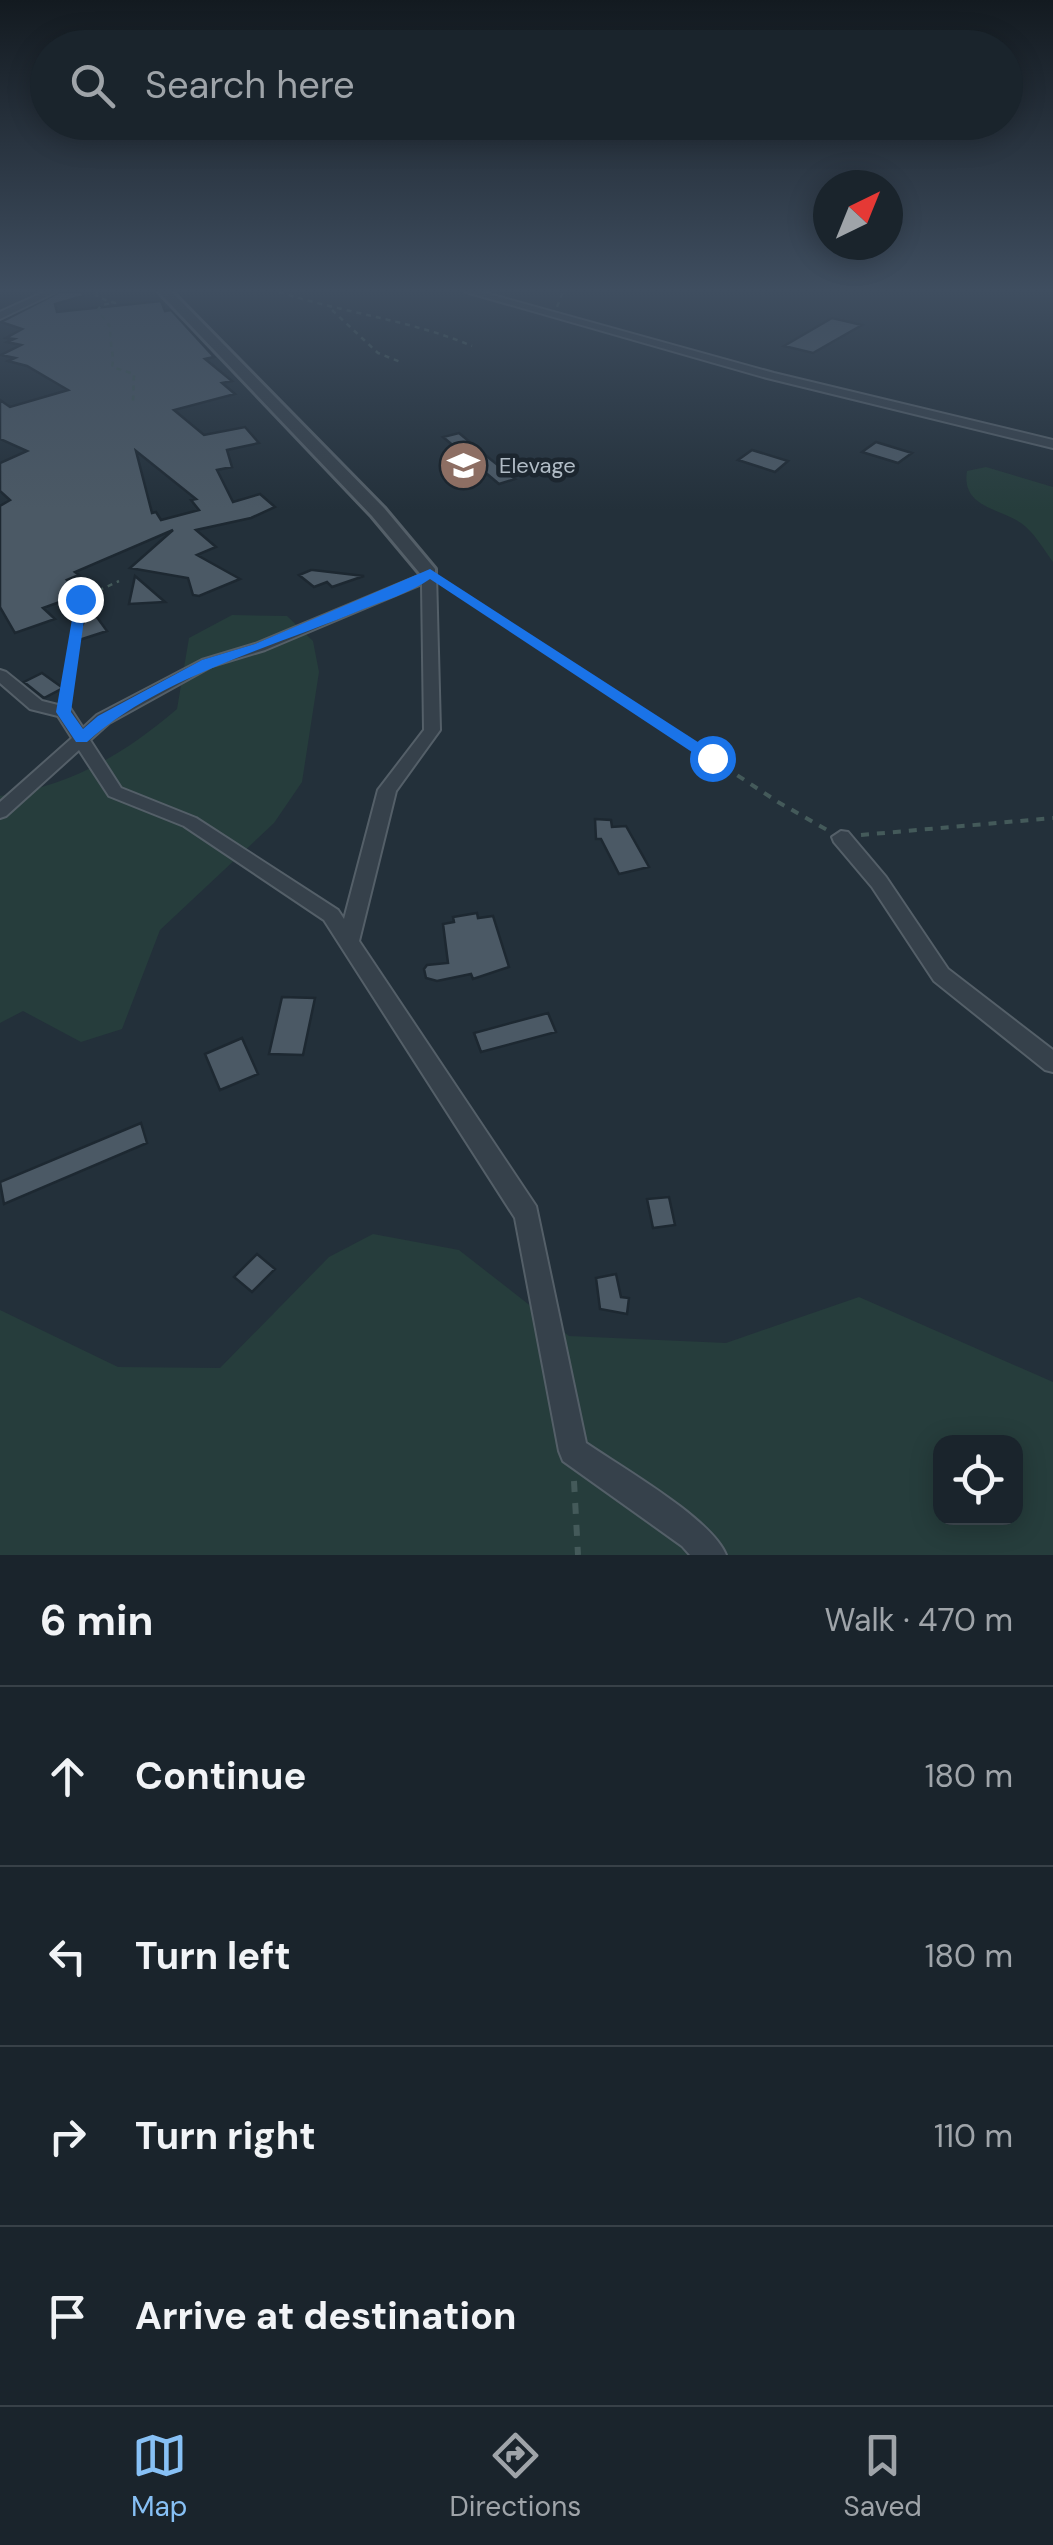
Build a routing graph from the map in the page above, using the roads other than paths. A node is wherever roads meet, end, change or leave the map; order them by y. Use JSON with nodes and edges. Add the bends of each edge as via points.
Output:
{"nodes":[{"id":1,"x":235,"y":365,"type":"edge"},
{"id":2,"x":731,"y":365,"type":"edge"},
{"id":3,"x":1053,"y":444,"type":"edge"},
{"id":4,"x":430,"y":573,"type":"junction"},
{"id":5,"x":0,"y":675,"type":"edge"},
{"id":6,"x":81,"y":739,"type":"junction"},
{"id":7,"x":0,"y":812,"type":"edge"},
{"id":8,"x":840,"y":837,"type":"road end"},
{"id":9,"x":348,"y":943,"type":"junction"},
{"id":10,"x":1053,"y":1063,"type":"edge"},
{"id":11,"x":711,"y":1555,"type":"edge"}],
"edges":[{"from":1,"to":4,"type":"street"},
{"from":2,"to":3,"type":"street"},
{"from":4,"to":6,"type":"street","via":[[207,663],[104,719]]},
{"from":4,"to":9,"type":"street","via":[[432,730],[387,790]]},
{"from":5,"to":6,"type":"street","via":[[36,705],[64,712]]},
{"from":6,"to":7,"type":"street"},
{"from":6,"to":9,"type":"street","via":[[115,792],[190,822],[331,915]]},
{"from":8,"to":10,"type":"street","via":[[941,975]]},
{"from":9,"to":11,"type":"street","via":[[527,1214],[573,1451],[693,1535]]}]}
